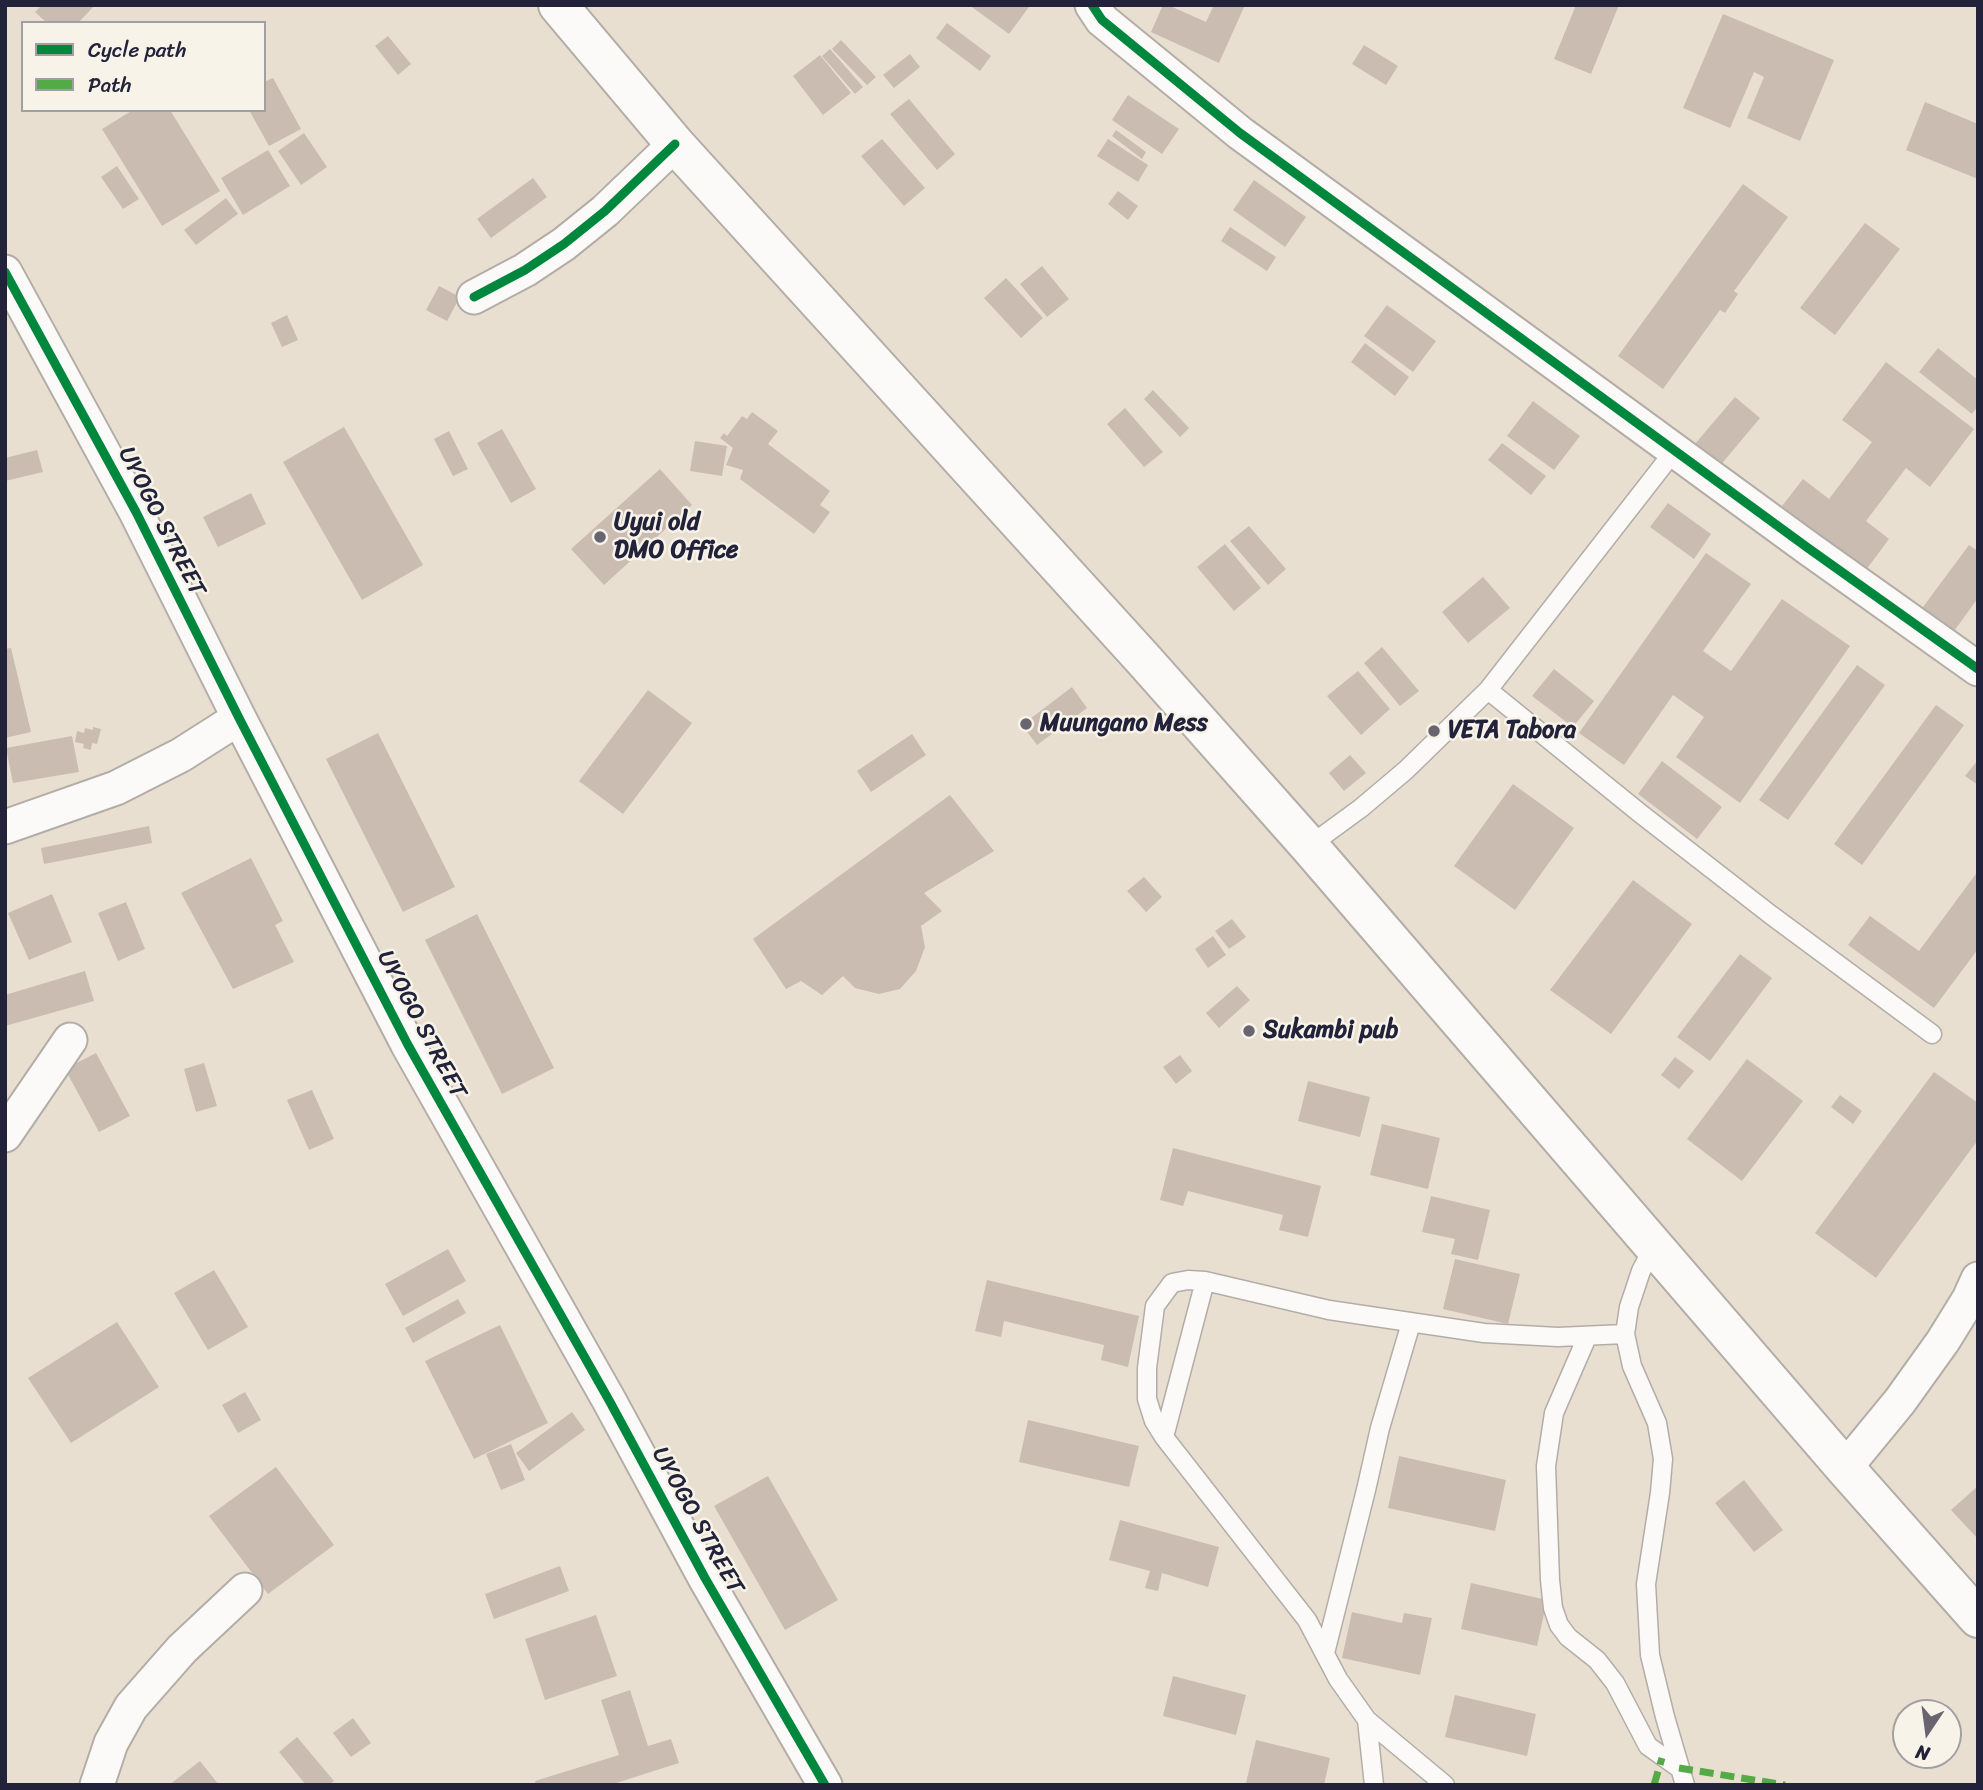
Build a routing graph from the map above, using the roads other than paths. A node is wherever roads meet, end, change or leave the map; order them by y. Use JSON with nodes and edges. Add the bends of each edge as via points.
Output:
{"nodes":[{"id":1,"x":558,"y":5,"type":"edge"},
{"id":2,"x":1092,"y":5,"type":"edge"},
{"id":3,"x":675,"y":144,"type":"junction"},
{"id":4,"x":5,"y":272,"type":"edge"},
{"id":5,"x":474,"y":297,"type":"dead end"},
{"id":6,"x":1675,"y":450,"type":"junction"},
{"id":7,"x":1978,"y":669,"type":"edge"},
{"id":8,"x":1488,"y":690,"type":"junction"},
{"id":9,"x":239,"y":718,"type":"junction"},
{"id":10,"x":5,"y":827,"type":"edge"},
{"id":11,"x":1309,"y":846,"type":"junction"},
{"id":12,"x":1932,"y":1034,"type":"dead end"},
{"id":13,"x":70,"y":1040,"type":"dead end"},
{"id":14,"x":5,"y":1135,"type":"edge"},
{"id":15,"x":1654,"y":1246,"type":"junction"},
{"id":16,"x":1205,"y":1281,"type":"junction"},
{"id":17,"x":1975,"y":1292,"type":"edge"},
{"id":18,"x":1410,"y":1323,"type":"junction"},
{"id":19,"x":1625,"y":1334,"type":"junction"},
{"id":20,"x":1587,"y":1337,"type":"junction"},
{"id":21,"x":1164,"y":1437,"type":"junction"},
{"id":22,"x":1845,"y":1468,"type":"junction"},
{"id":23,"x":245,"y":1590,"type":"dead end"},
{"id":24,"x":1978,"y":1618,"type":"edge"},
{"id":25,"x":1325,"y":1653,"type":"junction"},
{"id":26,"x":1367,"y":1720,"type":"junction"},
{"id":27,"x":1682,"y":1776,"type":"edge"},
{"id":28,"x":97,"y":1785,"type":"edge"},
{"id":29,"x":825,"y":1785,"type":"edge"},
{"id":30,"x":1374,"y":1785,"type":"edge"},
{"id":31,"x":1445,"y":1785,"type":"edge"}],
"edges":[{"from":1,"to":3,"type":"main road"},
{"from":2,"to":6,"type":"street","via":[[1102,20],[1240,132]]},
{"from":3,"to":5,"type":"street","via":[[564,244]]},
{"from":3,"to":11,"type":"main road"},
{"from":4,"to":9,"type":"street","name":"UYOGO STREET","via":[[136,512]]},
{"from":6,"to":7,"type":"street"},
{"from":6,"to":8,"type":"lane"},
{"from":8,"to":11,"type":"lane","via":[[1406,770]]},
{"from":8,"to":12,"type":"lane","via":[[1641,814]]},
{"from":9,"to":10,"type":"street","via":[[116,788]]},
{"from":9,"to":29,"type":"street","name":"UYOGO STREET","via":[[408,1045]]},
{"from":11,"to":15,"type":"main road"},
{"from":13,"to":14,"type":"street"},
{"from":15,"to":19,"type":"lane","via":[[1629,1307]]},
{"from":15,"to":22,"type":"main road"},
{"from":16,"to":18,"type":"lane","via":[[1329,1310]]},
{"from":16,"to":21,"type":"lane"},
{"from":16,"to":21,"type":"lane","via":[[1172,1283],[1155,1306],[1147,1399]]},
{"from":17,"to":22,"type":"street","via":[[1900,1401]]},
{"from":18,"to":20,"type":"lane","via":[[1484,1333]]},
{"from":18,"to":25,"type":"lane"},
{"from":19,"to":20,"type":"lane"},
{"from":19,"to":27,"type":"lane","via":[[1632,1366],[1657,1423],[1663,1459],[1648,1560],[1647,1611],[1650,1655]]},
{"from":20,"to":27,"type":"lane","via":[[1554,1413],[1546,1466],[1553,1608],[1568,1637],[1597,1660],[1615,1683],[1648,1746]]},
{"from":21,"to":25,"type":"lane","via":[[1307,1620]]},
{"from":22,"to":24,"type":"main road"},
{"from":23,"to":28,"type":"street","via":[[131,1707],[111,1743]]},
{"from":25,"to":26,"type":"lane"},
{"from":26,"to":30,"type":"lane"},
{"from":26,"to":31,"type":"lane"}]}
